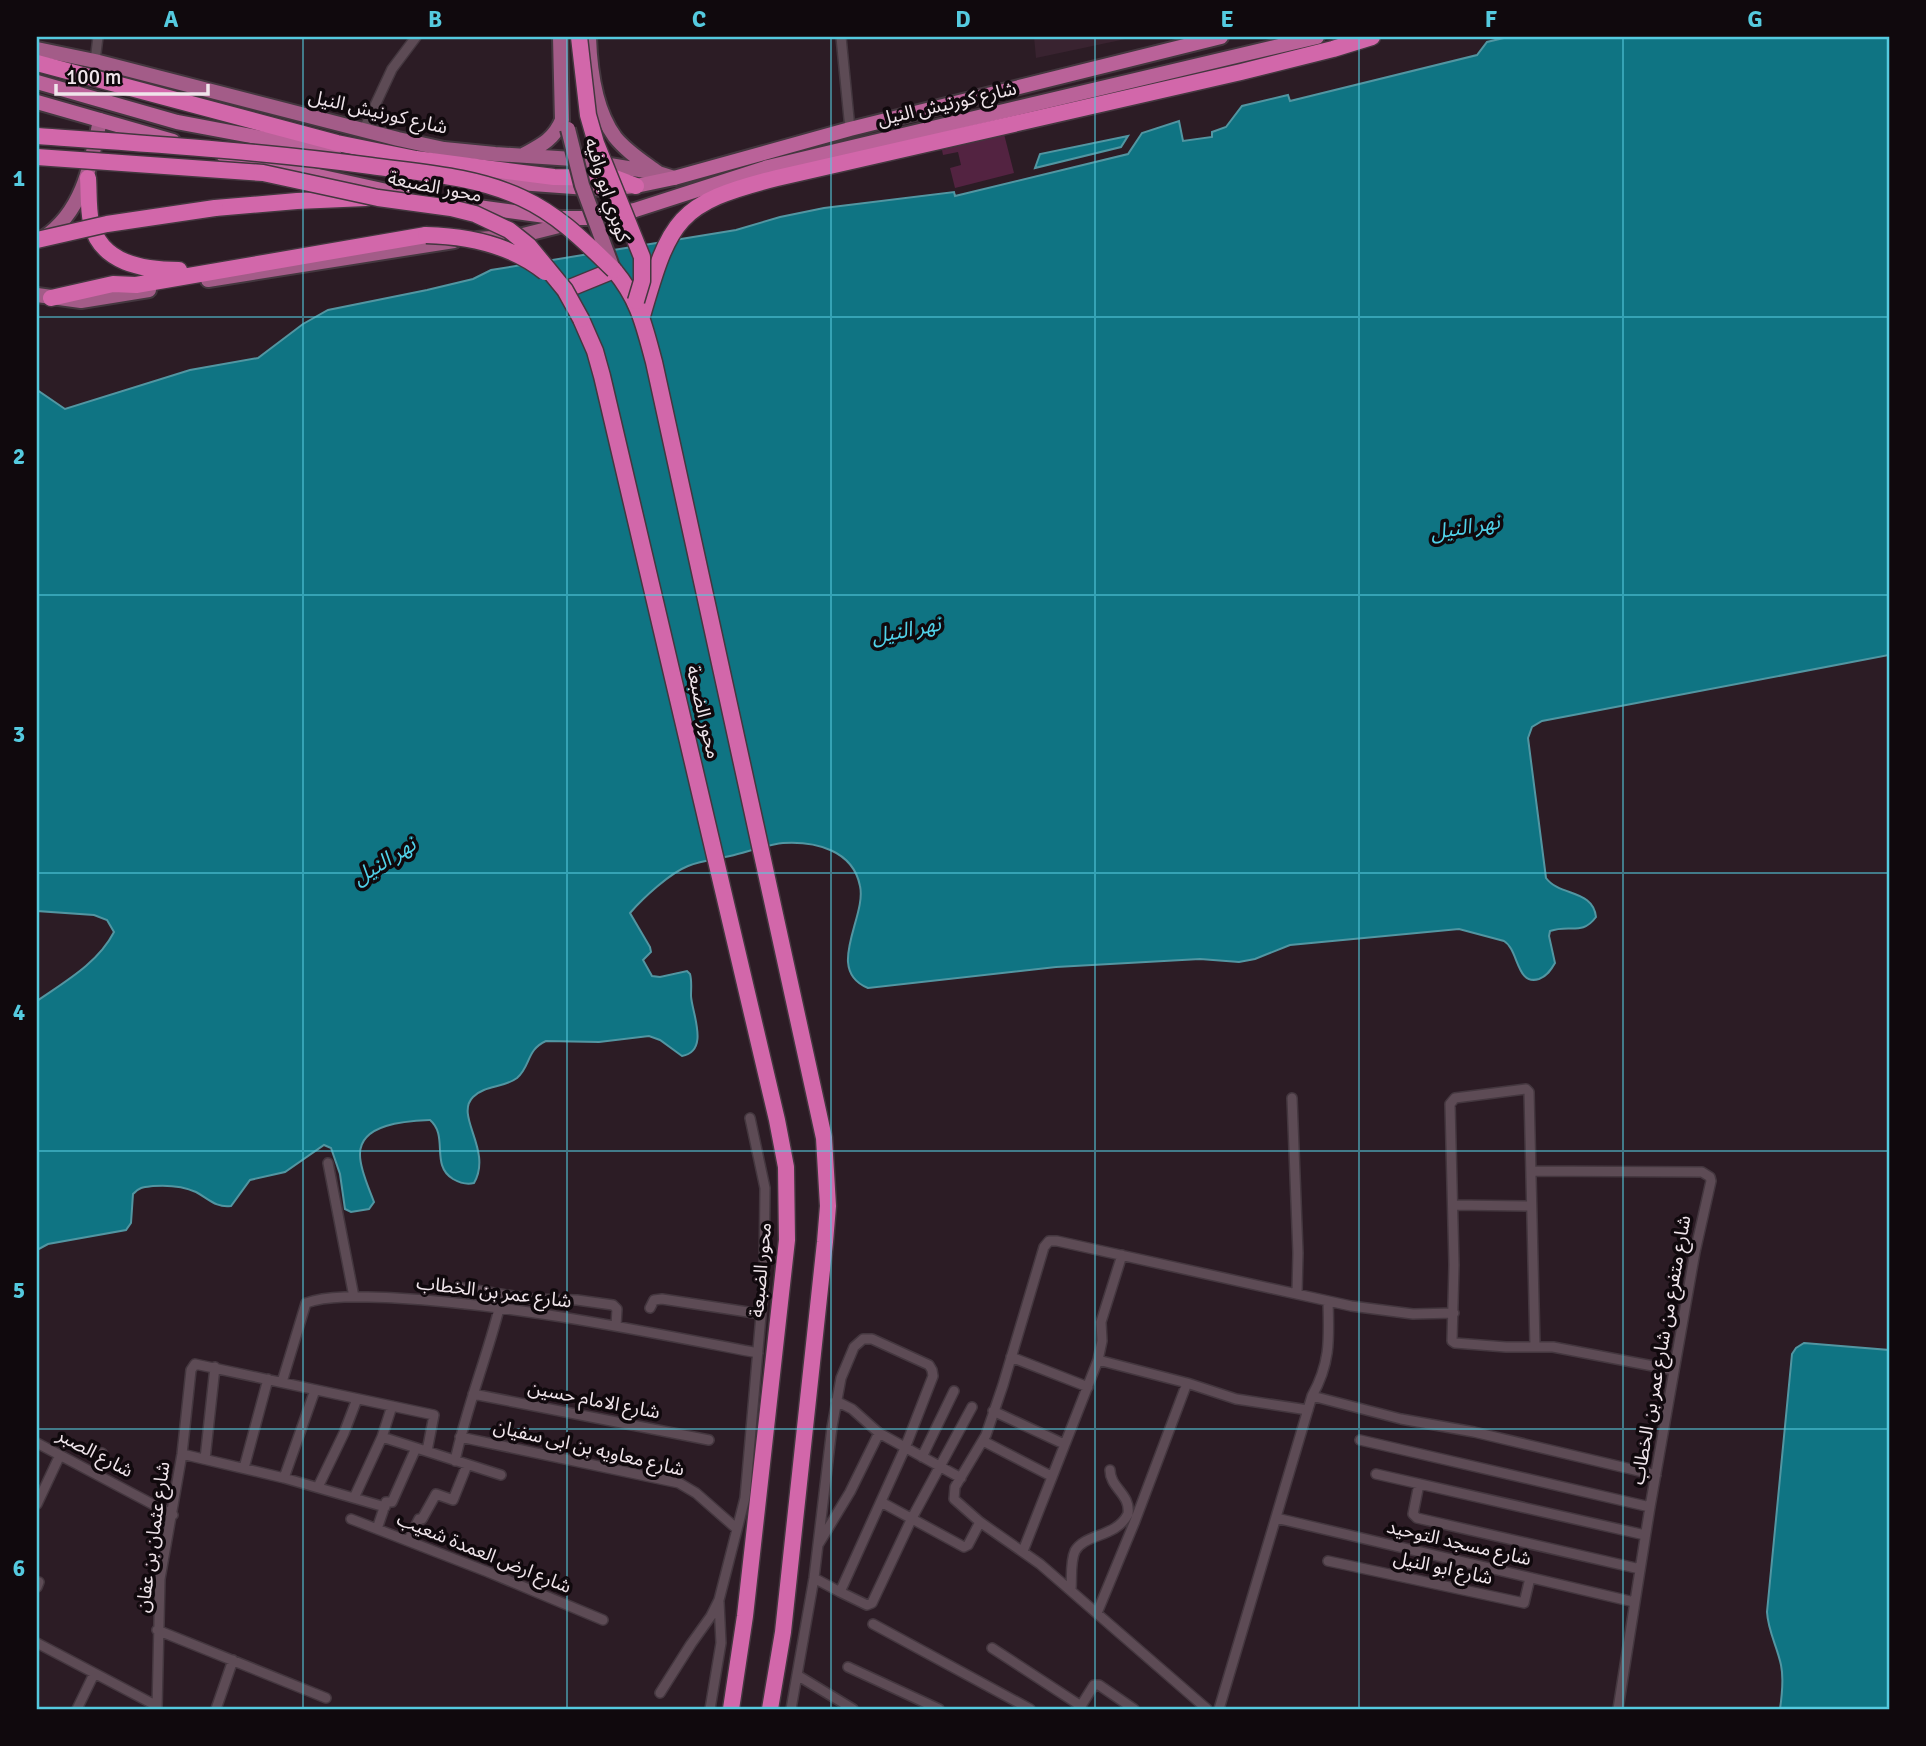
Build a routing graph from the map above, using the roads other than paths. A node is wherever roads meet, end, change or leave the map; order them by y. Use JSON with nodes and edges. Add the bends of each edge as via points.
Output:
{"nodes":[{"id":1,"x":98,"y":37,"type":"edge"},
{"id":2,"x":416,"y":37,"type":"edge"},
{"id":3,"x":563,"y":37,"type":"edge"},
{"id":4,"x":579,"y":37,"type":"edge"},
{"id":5,"x":589,"y":37,"type":"edge"},
{"id":6,"x":841,"y":37,"type":"edge"},
{"id":7,"x":1221,"y":37,"type":"edge"},
{"id":8,"x":1311,"y":37,"type":"edge"},
{"id":9,"x":1372,"y":37,"type":"edge"},
{"id":10,"x":37,"y":49,"type":"edge"},
{"id":11,"x":95,"y":61,"type":"junction"},
{"id":12,"x":37,"y":63,"type":"edge"},
{"id":13,"x":37,"y":82,"type":"edge"},
{"id":14,"x":37,"y":102,"type":"edge"},
{"id":15,"x":100,"y":121,"type":"junction"},
{"id":16,"x":364,"y":129,"type":"junction"},
{"id":17,"x":850,"y":129,"type":"junction"},
{"id":18,"x":37,"y":136,"type":"edge"},
{"id":19,"x":523,"y":155,"type":"junction"},
{"id":20,"x":37,"y":157,"type":"edge"},
{"id":21,"x":658,"y":173,"type":"junction"},
{"id":22,"x":88,"y":178,"type":"junction"},
{"id":23,"x":674,"y":178,"type":"junction"},
{"id":24,"x":636,"y":186,"type":"junction"},
{"id":25,"x":379,"y":198,"type":"junction"},
{"id":26,"x":589,"y":218,"type":"junction"},
{"id":27,"x":37,"y":241,"type":"edge"},
{"id":28,"x":614,"y":270,"type":"junction"},
{"id":29,"x":220,"y":271,"type":"junction"},
{"id":30,"x":565,"y":290,"type":"junction"},
{"id":31,"x":44,"y":296,"type":"edge"},
{"id":32,"x":639,"y":308,"type":"junction"},
{"id":33,"x":1292,"y":1098,"type":"dead end"},
{"id":34,"x":750,"y":1118,"type":"dead end"},
{"id":35,"x":328,"y":1163,"type":"dead end"},
{"id":36,"x":1531,"y":1171,"type":"junction"},
{"id":37,"x":1453,"y":1205,"type":"junction"},
{"id":38,"x":1530,"y":1206,"type":"junction"},
{"id":39,"x":1122,"y":1255,"type":"junction"},
{"id":40,"x":457,"y":1287,"type":"dead end"},
{"id":41,"x":1297,"y":1293,"type":"junction"},
{"id":42,"x":354,"y":1297,"type":"junction"},
{"id":43,"x":1328,"y":1301,"type":"junction"},
{"id":44,"x":650,"y":1308,"type":"dead end"},
{"id":45,"x":499,"y":1309,"type":"junction"},
{"id":46,"x":1454,"y":1313,"type":"junction"},
{"id":47,"x":761,"y":1314,"type":"junction"},
{"id":48,"x":616,"y":1326,"type":"junction"},
{"id":49,"x":1535,"y":1346,"type":"junction"},
{"id":50,"x":758,"y":1353,"type":"junction"},
{"id":51,"x":1010,"y":1357,"type":"junction"},
{"id":52,"x":1098,"y":1360,"type":"junction"},
{"id":53,"x":215,"y":1367,"type":"junction"},
{"id":54,"x":1674,"y":1370,"type":"junction"},
{"id":55,"x":268,"y":1379,"type":"junction"},
{"id":56,"x":282,"y":1382,"type":"junction"},
{"id":57,"x":1187,"y":1383,"type":"junction"},
{"id":58,"x":1088,"y":1387,"type":"junction"},
{"id":59,"x":315,"y":1390,"type":"junction"},
{"id":60,"x":954,"y":1391,"type":"dead end"},
{"id":61,"x":473,"y":1394,"type":"junction"},
{"id":62,"x":1312,"y":1396,"type":"junction"},
{"id":63,"x":357,"y":1399,"type":"junction"},
{"id":64,"x":836,"y":1401,"type":"junction"},
{"id":65,"x":392,"y":1406,"type":"junction"},
{"id":66,"x":972,"y":1407,"type":"dead end"},
{"id":67,"x":1308,"y":1410,"type":"junction"},
{"id":68,"x":993,"y":1411,"type":"junction"},
{"id":69,"x":879,"y":1433,"type":"junction"},
{"id":70,"x":382,"y":1437,"type":"junction"},
{"id":71,"x":460,"y":1437,"type":"junction"},
{"id":72,"x":709,"y":1440,"type":"dead end"},
{"id":73,"x":1360,"y":1440,"type":"dead end"},
{"id":74,"x":982,"y":1441,"type":"junction"},
{"id":75,"x":37,"y":1443,"type":"edge"},
{"id":76,"x":1064,"y":1444,"type":"junction"},
{"id":77,"x":416,"y":1448,"type":"junction"},
{"id":78,"x":905,"y":1448,"type":"junction"},
{"id":79,"x":427,"y":1451,"type":"junction"},
{"id":80,"x":102,"y":1453,"type":"dead end"},
{"id":81,"x":182,"y":1454,"type":"junction"},
{"id":82,"x":60,"y":1455,"type":"junction"},
{"id":83,"x":922,"y":1457,"type":"junction"},
{"id":84,"x":205,"y":1459,"type":"junction"},
{"id":85,"x":455,"y":1461,"type":"junction"},
{"id":86,"x":467,"y":1465,"type":"junction"},
{"id":87,"x":244,"y":1468,"type":"junction"},
{"id":88,"x":940,"y":1468,"type":"junction"},
{"id":89,"x":1110,"y":1470,"type":"dead end"},
{"id":90,"x":97,"y":1474,"type":"junction"},
{"id":91,"x":1376,"y":1474,"type":"dead end"},
{"id":92,"x":500,"y":1475,"type":"dead end"},
{"id":93,"x":1656,"y":1475,"type":"junction"},
{"id":94,"x":1051,"y":1476,"type":"junction"},
{"id":95,"x":284,"y":1478,"type":"junction"},
{"id":96,"x":961,"y":1478,"type":"junction"},
{"id":97,"x":1419,"y":1484,"type":"junction"},
{"id":98,"x":318,"y":1488,"type":"junction"},
{"id":99,"x":355,"y":1498,"type":"junction"},
{"id":100,"x":881,"y":1502,"type":"junction"},
{"id":101,"x":37,"y":1504,"type":"edge"},
{"id":102,"x":385,"y":1507,"type":"junction"},
{"id":103,"x":1650,"y":1507,"type":"junction"},
{"id":104,"x":173,"y":1515,"type":"junction"},
{"id":105,"x":912,"y":1518,"type":"junction"},
{"id":106,"x":1276,"y":1518,"type":"junction"},
{"id":107,"x":351,"y":1519,"type":"dead end"},
{"id":108,"x":979,"y":1522,"type":"junction"},
{"id":109,"x":377,"y":1529,"type":"junction"},
{"id":110,"x":737,"y":1529,"type":"junction"},
{"id":111,"x":1645,"y":1535,"type":"junction"},
{"id":112,"x":408,"y":1541,"type":"junction"},
{"id":113,"x":817,"y":1546,"type":"junction"},
{"id":114,"x":1023,"y":1551,"type":"junction"},
{"id":115,"x":1328,"y":1561,"type":"dead end"},
{"id":116,"x":1640,"y":1569,"type":"junction"},
{"id":117,"x":814,"y":1578,"type":"junction"},
{"id":118,"x":1530,"y":1578,"type":"junction"},
{"id":119,"x":1071,"y":1589,"type":"junction"},
{"id":120,"x":840,"y":1592,"type":"junction"},
{"id":121,"x":719,"y":1600,"type":"junction"},
{"id":122,"x":1634,"y":1602,"type":"junction"},
{"id":123,"x":1097,"y":1613,"type":"junction"},
{"id":124,"x":603,"y":1620,"type":"dead end"},
{"id":125,"x":873,"y":1624,"type":"dead end"},
{"id":126,"x":158,"y":1630,"type":"junction"},
{"id":127,"x":37,"y":1643,"type":"edge"},
{"id":128,"x":992,"y":1648,"type":"dead end"},
{"id":129,"x":233,"y":1660,"type":"junction"},
{"id":130,"x":848,"y":1667,"type":"dead end"},
{"id":131,"x":94,"y":1674,"type":"junction"},
{"id":132,"x":797,"y":1675,"type":"junction"},
{"id":133,"x":660,"y":1693,"type":"dead end"},
{"id":134,"x":326,"y":1698,"type":"dead end"},
{"id":135,"x":157,"y":1707,"type":"edge"},
{"id":136,"x":1080,"y":1707,"type":"edge"},
{"id":137,"x":1219,"y":1708,"type":"edge"},
{"id":138,"x":77,"y":1709,"type":"edge"},
{"id":139,"x":216,"y":1709,"type":"edge"},
{"id":140,"x":710,"y":1709,"type":"edge"},
{"id":141,"x":731,"y":1709,"type":"edge"},
{"id":142,"x":770,"y":1709,"type":"edge"},
{"id":143,"x":791,"y":1709,"type":"edge"},
{"id":144,"x":853,"y":1709,"type":"edge"},
{"id":145,"x":939,"y":1709,"type":"edge"},
{"id":146,"x":1030,"y":1709,"type":"edge"},
{"id":147,"x":1134,"y":1709,"type":"edge"},
{"id":148,"x":1207,"y":1709,"type":"edge"},
{"id":149,"x":1232,"y":1709,"type":"edge"},
{"id":150,"x":1618,"y":1709,"type":"edge"}],
"edges":[{"from":1,"to":11,"type":"street"},
{"from":2,"to":16,"type":"street","via":[[392,69]]},
{"from":3,"to":19,"type":"main road","via":[[562,120],[547,142]]},
{"from":3,"to":28,"type":"main road","name":"كوبري ابو وافيه","bridge":true,"via":[[574,157]]},
{"from":4,"to":32,"type":"highway","bridge":true,"via":[[588,115],[642,257]]},
{"from":5,"to":21,"type":"main road","via":[[607,123],[615,138]]},
{"from":6,"to":17,"type":"street"},
{"from":7,"to":17,"type":"highway","name":"شارع كورنيش النيل"},
{"from":8,"to":26,"type":"highway","name":"شارع كورنيش النيل","via":[[768,167],[635,209]]},
{"from":9,"to":32,"type":"highway","via":[[722,193],[692,209],[671,233]]},
{"from":10,"to":11,"type":"main road","name":"شارع كورنيش النيل"},
{"from":11,"to":16,"type":"main road","name":"شارع كورنيش النيل"},
{"from":12,"to":24,"type":"highway","via":[[337,143],[554,177],[615,178]]},
{"from":13,"to":24,"type":"highway","name":"شارع كورنيش النيل","via":[[177,122],[403,173],[563,188]]},
{"from":14,"to":15,"type":"highway","name":"شارع كورنيش النيل"},
{"from":15,"to":22,"type":"main road"},
{"from":15,"to":26,"type":"highway","name":"شارع كورنيش النيل","via":[[215,153],[407,195],[507,213]]},
{"from":16,"to":19,"type":"main road","name":"شارع كورنيش النيل","via":[[444,149]]},
{"from":17,"to":23,"type":"highway","name":"شارع كورنيش النيل"},
{"from":18,"to":28,"type":"highway","name":"محور الضبعة","bridge":true,"via":[[274,153],[479,183],[550,212]]},
{"from":19,"to":21,"type":"main road","name":"شارع كورنيش النيل"},
{"from":20,"to":25,"type":"highway","name":"محور الضبعة","bridge":true,"via":[[263,173]]},
{"from":21,"to":23,"type":"main road","name":"شارع كورنيش النيل"},
{"from":22,"to":27,"type":"main road","via":[[58,226]]},
{"from":22,"to":29,"type":"highway","via":[[91,222],[101,243],[121,261],[154,270]]},
{"from":23,"to":24,"type":"highway","name":"شارع كورنيش النيل"},
{"from":25,"to":27,"type":"highway","bridge":true,"via":[[215,208]]},
{"from":25,"to":30,"type":"highway","name":"محور الضبعة","bridge":true,"via":[[463,210],[498,223],[529,246]]},
{"from":26,"to":31,"type":"main road","name":"شارع كورنيش النيل","via":[[519,236],[454,241],[81,301]]},
{"from":28,"to":30,"type":"highway"},
{"from":28,"to":32,"type":"highway","name":"محور الضبعة"},
{"from":29,"to":30,"type":"highway","bridge":true,"via":[[426,235],[450,236],[521,257]]},
{"from":29,"to":31,"type":"highway"},
{"from":30,"to":141,"type":"highway","name":"محور الضبعة","bridge":true,"via":[[590,337],[602,376],[786,1167],[787,1240],[746,1616]]},
{"from":32,"to":142,"type":"highway","name":"محور الضبعة","via":[[819,1109],[826,1159],[825,1242],[783,1632]]},
{"from":33,"to":41,"type":"street"},
{"from":34,"to":47,"type":"street","via":[[765,1188]]},
{"from":35,"to":42,"type":"street"},
{"from":36,"to":37,"type":"street","via":[[1528,1089],[1453,1099]]},
{"from":36,"to":38,"type":"street"},
{"from":36,"to":54,"type":"street","name":"شارع متفرع من شارع عمر بن الخطاب","via":[[1702,1172],[1710,1177]]},
{"from":37,"to":38,"type":"street"},
{"from":37,"to":46,"type":"street"},
{"from":38,"to":49,"type":"street"},
{"from":39,"to":41,"type":"street"},
{"from":39,"to":51,"type":"street","via":[[1057,1241],[1046,1243]]},
{"from":39,"to":52,"type":"street","via":[[1101,1322]]},
{"from":40,"to":48,"type":"street","via":[[613,1305],[617,1308]]},
{"from":41,"to":43,"type":"street"},
{"from":42,"to":45,"type":"street","name":"شارع عمر بن الخطاب"},
{"from":42,"to":56,"type":"street","name":"شارع عمر بن الخطاب","via":[[309,1301],[303,1306]]},
{"from":43,"to":46,"type":"street","via":[[1392,1312]]},
{"from":43,"to":62,"type":"street","via":[[1326,1368]]},
{"from":44,"to":47,"type":"street","via":[[654,1300],[662,1299]]},
{"from":45,"to":48,"type":"street","name":"شارع عمر بن الخطاب"},
{"from":45,"to":61,"type":"street"},
{"from":46,"to":49,"type":"street","via":[[1453,1342]]},
{"from":47,"to":50,"type":"street"},
{"from":48,"to":50,"type":"street","name":"شارع عمر بن الخطاب"},
{"from":49,"to":54,"type":"street"},
{"from":50,"to":110,"type":"street","via":[[745,1498]]},
{"from":51,"to":58,"type":"street"},
{"from":51,"to":68,"type":"street"},
{"from":52,"to":57,"type":"street"},
{"from":52,"to":58,"type":"street"},
{"from":53,"to":55,"type":"street"},
{"from":53,"to":81,"type":"street","name":"شارع عثمان بن عفان","via":[[199,1363],[191,1370]]},
{"from":53,"to":84,"type":"street"},
{"from":54,"to":93,"type":"street","name":"شارع متفرع من شارع عمر بن الخطاب"},
{"from":55,"to":56,"type":"street"},
{"from":55,"to":87,"type":"street"},
{"from":56,"to":59,"type":"street"},
{"from":57,"to":67,"type":"street","via":[[1236,1399]]},
{"from":57,"to":123,"type":"street"},
{"from":58,"to":76,"type":"street"},
{"from":59,"to":63,"type":"street"},
{"from":59,"to":95,"type":"street"},
{"from":60,"to":83,"type":"street"},
{"from":61,"to":71,"type":"street"},
{"from":61,"to":72,"type":"street","name":"شارع الامام حسين"},
{"from":62,"to":67,"type":"street"},
{"from":62,"to":93,"type":"street"},
{"from":63,"to":65,"type":"street"},
{"from":63,"to":98,"type":"street"},
{"from":64,"to":69,"type":"street"},
{"from":64,"to":78,"type":"street","via":[[849,1357],[863,1339],[929,1365],[933,1376]]},
{"from":64,"to":113,"type":"street"},
{"from":65,"to":70,"type":"street"},
{"from":65,"to":79,"type":"street","via":[[434,1415]]},
{"from":66,"to":88,"type":"street"},
{"from":67,"to":106,"type":"street"},
{"from":68,"to":74,"type":"street"},
{"from":68,"to":76,"type":"street"},
{"from":69,"to":78,"type":"street"},
{"from":69,"to":113,"type":"street"},
{"from":70,"to":77,"type":"street"},
{"from":70,"to":99,"type":"street"},
{"from":71,"to":85,"type":"street"},
{"from":71,"to":110,"type":"street","name":"شارع معاويه بن ابى سفيان","via":[[679,1483]]},
{"from":73,"to":103,"type":"street"},
{"from":74,"to":94,"type":"street"},
{"from":74,"to":96,"type":"street"},
{"from":75,"to":82,"type":"street","name":"شارع الصبر"},
{"from":76,"to":94,"type":"street"},
{"from":77,"to":79,"type":"street"},
{"from":77,"to":102,"type":"street","via":[[392,1502]]},
{"from":78,"to":83,"type":"street"},
{"from":78,"to":100,"type":"street"},
{"from":79,"to":85,"type":"street"},
{"from":80,"to":90,"type":"street"},
{"from":81,"to":84,"type":"street"},
{"from":81,"to":104,"type":"street","name":"شارع عثمان بن عفان"},
{"from":82,"to":90,"type":"street","name":"شارع الصبر"},
{"from":82,"to":101,"type":"street"},
{"from":83,"to":88,"type":"street"},
{"from":84,"to":87,"type":"street"},
{"from":85,"to":86,"type":"street"},
{"from":86,"to":92,"type":"street"},
{"from":86,"to":112,"type":"street","via":[[453,1500],[436,1494]]},
{"from":87,"to":95,"type":"street"},
{"from":88,"to":96,"type":"street"},
{"from":88,"to":105,"type":"street"},
{"from":89,"to":119,"type":"street","via":[[1126,1498],[1128,1514],[1116,1528],[1077,1548]]},
{"from":90,"to":104,"type":"street","name":"شارع الصبر"},
{"from":91,"to":97,"type":"street"},
{"from":93,"to":103,"type":"street","name":"شارع متفرع من شارع عمر بن الخطاب"},
{"from":94,"to":114,"type":"street"},
{"from":95,"to":98,"type":"street"},
{"from":96,"to":108,"type":"street","via":[[954,1499]]},
{"from":97,"to":111,"type":"street"},
{"from":97,"to":116,"type":"street","via":[[1413,1514],[1417,1518]]},
{"from":98,"to":99,"type":"street"},
{"from":99,"to":102,"type":"street"},
{"from":100,"to":105,"type":"street"},
{"from":100,"to":120,"type":"street"},
{"from":102,"to":109,"type":"street"},
{"from":103,"to":111,"type":"street","name":"شارع متفرع من شارع عمر بن الخطاب"},
{"from":104,"to":126,"type":"street","name":"شارع عثمان بن عفان","via":[[160,1579]]},
{"from":105,"to":108,"type":"street","via":[[966,1547]]},
{"from":105,"to":120,"type":"street","via":[[873,1603],[867,1605]]},
{"from":106,"to":118,"type":"street","name":"شارع مسجد التوحيد"},
{"from":106,"to":137,"type":"street"},
{"from":107,"to":109,"type":"street","name":"شارع ارض العمدة شعيب"},
{"from":108,"to":114,"type":"street"},
{"from":109,"to":112,"type":"street","name":"شارع ارض العمدة شعيب"},
{"from":110,"to":121,"type":"street"},
{"from":111,"to":116,"type":"street","name":"شارع متفرع من شارع عمر بن الخطاب"},
{"from":112,"to":124,"type":"street","name":"شارع ارض العمدة شعيب"},
{"from":113,"to":117,"type":"street"},
{"from":114,"to":119,"type":"street"},
{"from":115,"to":118,"type":"street","name":"شارع ابو النيل","via":[[1524,1603]]},
{"from":116,"to":122,"type":"street","name":"شارع متفرع من شارع عمر بن الخطاب"},
{"from":117,"to":120,"type":"street"},
{"from":117,"to":132,"type":"street"},
{"from":118,"to":122,"type":"street","name":"شارع مسجد التوحيد"},
{"from":119,"to":123,"type":"street"},
{"from":121,"to":133,"type":"street"},
{"from":121,"to":140,"type":"street","via":[[721,1643]]},
{"from":122,"to":150,"type":"street","name":"شارع متفرع من شارع عمر بن الخطاب"},
{"from":123,"to":148,"type":"street"},
{"from":125,"to":146,"type":"street"},
{"from":126,"to":129,"type":"street"},
{"from":126,"to":135,"type":"street","name":"شارع عثمان بن عفان"},
{"from":127,"to":131,"type":"street"},
{"from":128,"to":136,"type":"street"},
{"from":129,"to":134,"type":"street"},
{"from":129,"to":139,"type":"street"},
{"from":130,"to":145,"type":"street"},
{"from":131,"to":135,"type":"street"},
{"from":131,"to":138,"type":"street"},
{"from":132,"to":143,"type":"street"},
{"from":132,"to":144,"type":"street"},
{"from":136,"to":147,"type":"street","via":[[1092,1687],[1099,1685]]},
{"from":137,"to":149,"type":"street"}]}
